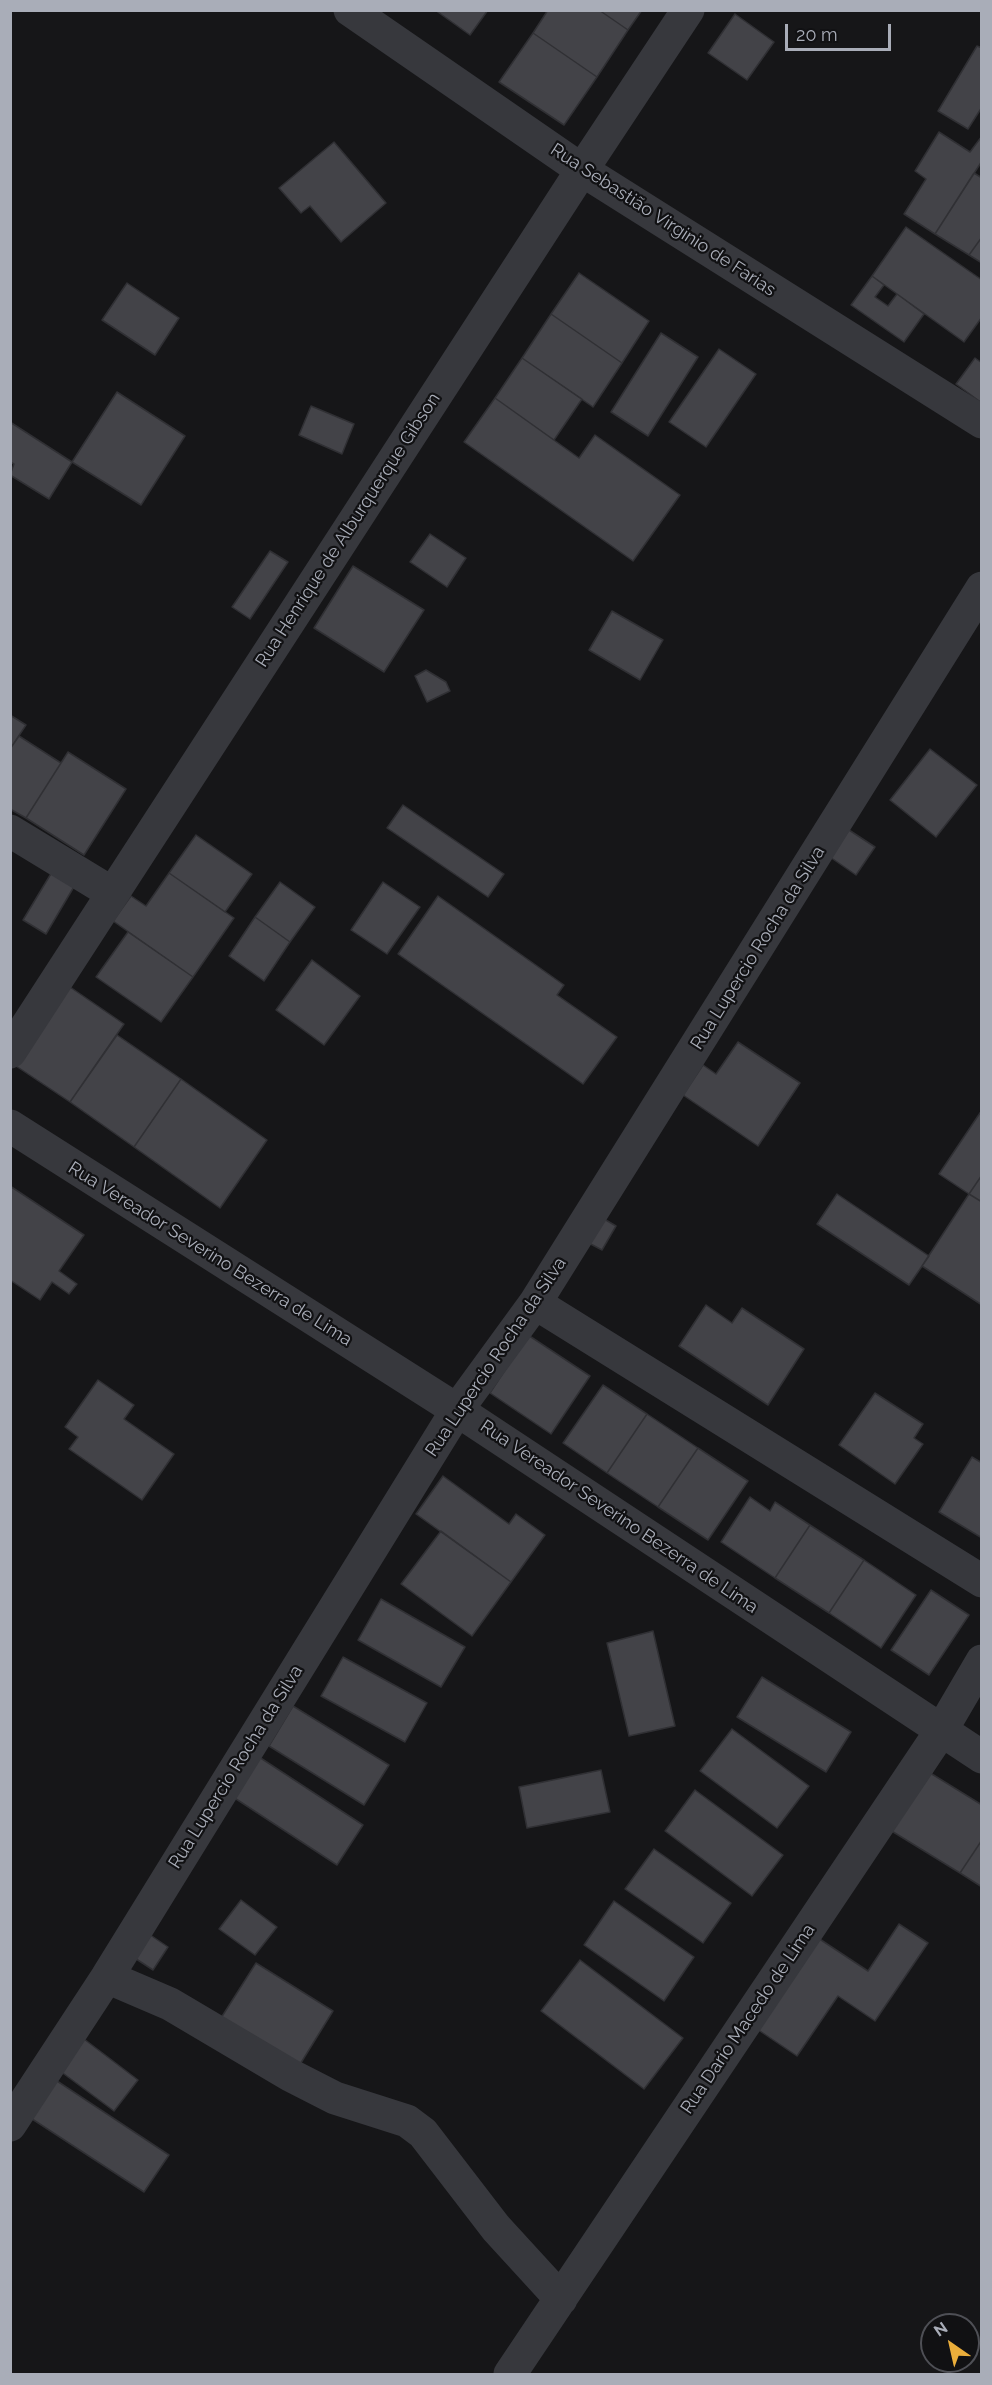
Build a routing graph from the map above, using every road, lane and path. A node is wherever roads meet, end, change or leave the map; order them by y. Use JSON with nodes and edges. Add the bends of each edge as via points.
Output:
{"nodes":[{"id":1,"x":350,"y":10,"type":"edge"},
{"id":2,"x":688,"y":10,"type":"edge"},
{"id":3,"x":582,"y":170,"type":"junction"},
{"id":4,"x":981,"y":422,"type":"edge"},
{"id":5,"x":981,"y":588,"type":"edge"},
{"id":6,"x":10,"y":831,"type":"edge"},
{"id":7,"x":112,"y":893,"type":"junction"},
{"id":8,"x":10,"y":1052,"type":"edge"},
{"id":9,"x":10,"y":1126,"type":"edge"},
{"id":10,"x":535,"y":1303,"type":"junction"},
{"id":11,"x":457,"y":1410,"type":"junction"},
{"id":12,"x":981,"y":1581,"type":"edge"},
{"id":13,"x":981,"y":1661,"type":"edge"},
{"id":14,"x":941,"y":1731,"type":"junction"},
{"id":15,"x":981,"y":1757,"type":"edge"},
{"id":16,"x":107,"y":1977,"type":"junction"},
{"id":17,"x":10,"y":2125,"type":"edge"},
{"id":18,"x":561,"y":2299,"type":"junction"},
{"id":19,"x":510,"y":2374,"type":"edge"}],
"edges":[{"from":1,"to":3,"type":"street","name":"Rua Sebastião Virginio de Farias"},
{"from":2,"to":3,"type":"street","name":"Rua Henrique de Alburquerque Gibson"},
{"from":3,"to":4,"type":"street","name":"Rua Sebastião Virginio de Farias"},
{"from":3,"to":7,"type":"street","name":"Rua Henrique de Alburquerque Gibson"},
{"from":5,"to":10,"type":"street","name":"Rua Lupercio Rocha da Silva"},
{"from":6,"to":7,"type":"street"},
{"from":7,"to":8,"type":"street","name":"Rua Henrique de Alburquerque Gibson"},
{"from":9,"to":11,"type":"street","name":"Rua Vereador Severino Bezerra de Lima"},
{"from":10,"to":11,"type":"street","name":"Rua Lupercio Rocha da Silva"},
{"from":10,"to":12,"type":"street"},
{"from":11,"to":14,"type":"street","name":"Rua Vereador Severino Bezerra de Lima"},
{"from":11,"to":16,"type":"street","name":"Rua Lupercio Rocha da Silva"},
{"from":13,"to":14,"type":"street","name":"Rua Dario Macedo de Lima"},
{"from":14,"to":15,"type":"street","name":"Rua Vereador Severino Bezerra de Lima"},
{"from":14,"to":18,"type":"street","name":"Rua Dario Macedo de Lima"},
{"from":16,"to":17,"type":"street","name":"Rua Lupercio Rocha da Silva"},
{"from":16,"to":18,"type":"street","via":[[170,2004],[335,2098],[407,2121],[423,2133],[496,2228]]},
{"from":18,"to":19,"type":"street","name":"Rua Dario Macedo de Lima"}]}
